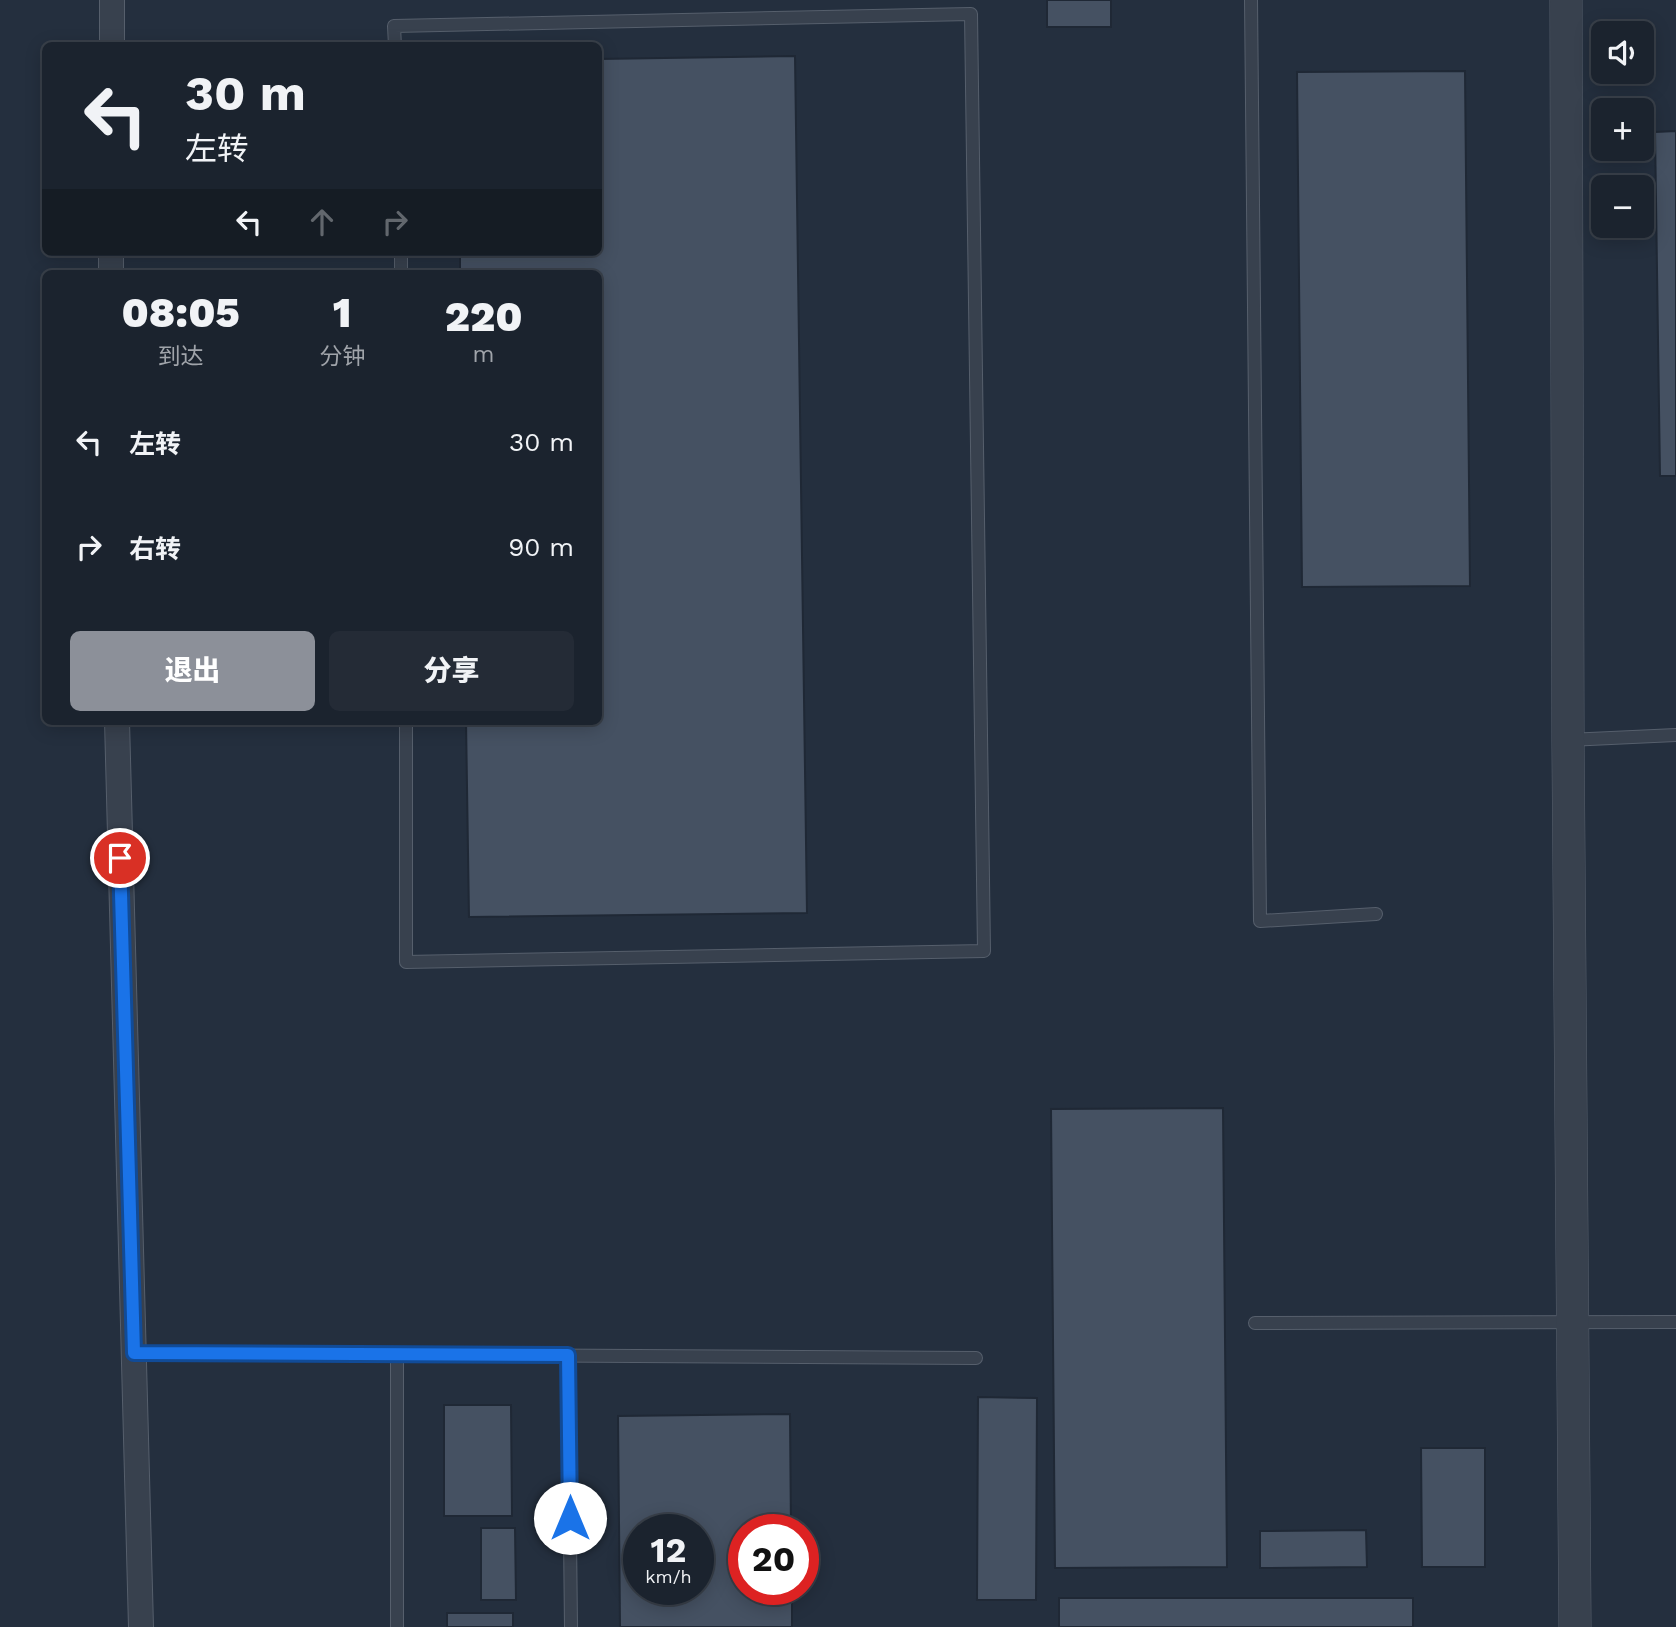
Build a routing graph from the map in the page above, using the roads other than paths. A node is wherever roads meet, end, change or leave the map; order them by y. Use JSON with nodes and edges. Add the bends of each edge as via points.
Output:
{"nodes":[{"id":1,"x":113,"y":0,"type":"edge"},
{"id":2,"x":1251,"y":0,"type":"edge"},
{"id":3,"x":1566,"y":0,"type":"edge"},
{"id":4,"x":112,"y":42,"type":"edge"},
{"id":5,"x":395,"y":42,"type":"edge"},
{"id":6,"x":117,"y":725,"type":"edge"},
{"id":7,"x":407,"y":725,"type":"edge"},
{"id":8,"x":1676,"y":735,"type":"edge"},
{"id":9,"x":1568,"y":740,"type":"junction"},
{"id":10,"x":1376,"y":914,"type":"dead end"},
{"id":11,"x":1572,"y":1322,"type":"junction"},
{"id":12,"x":1676,"y":1322,"type":"edge"},
{"id":13,"x":1255,"y":1323,"type":"dead end"},
{"id":14,"x":134,"y":1353,"type":"junction"},
{"id":15,"x":397,"y":1354,"type":"junction"},
{"id":16,"x":568,"y":1355,"type":"junction"},
{"id":17,"x":976,"y":1358,"type":"dead end"},
{"id":18,"x":141,"y":1627,"type":"edge"},
{"id":19,"x":397,"y":1627,"type":"edge"},
{"id":20,"x":571,"y":1627,"type":"edge"},
{"id":21,"x":1574,"y":1627,"type":"edge"}],
"edges":[{"from":1,"to":4,"type":"street"},
{"from":2,"to":10,"type":"lane","via":[[1260,920]]},
{"from":3,"to":9,"type":"street"},
{"from":5,"to":7,"type":"lane","via":[[394,26],[971,14],[984,951],[406,962]]},
{"from":6,"to":14,"type":"street"},
{"from":8,"to":9,"type":"lane"},
{"from":9,"to":11,"type":"street"},
{"from":11,"to":12,"type":"lane"},
{"from":11,"to":13,"type":"lane"},
{"from":11,"to":21,"type":"street"},
{"from":14,"to":15,"type":"lane"},
{"from":14,"to":18,"type":"street"},
{"from":15,"to":16,"type":"lane"},
{"from":15,"to":19,"type":"lane"},
{"from":16,"to":17,"type":"lane"},
{"from":16,"to":20,"type":"lane"}]}
